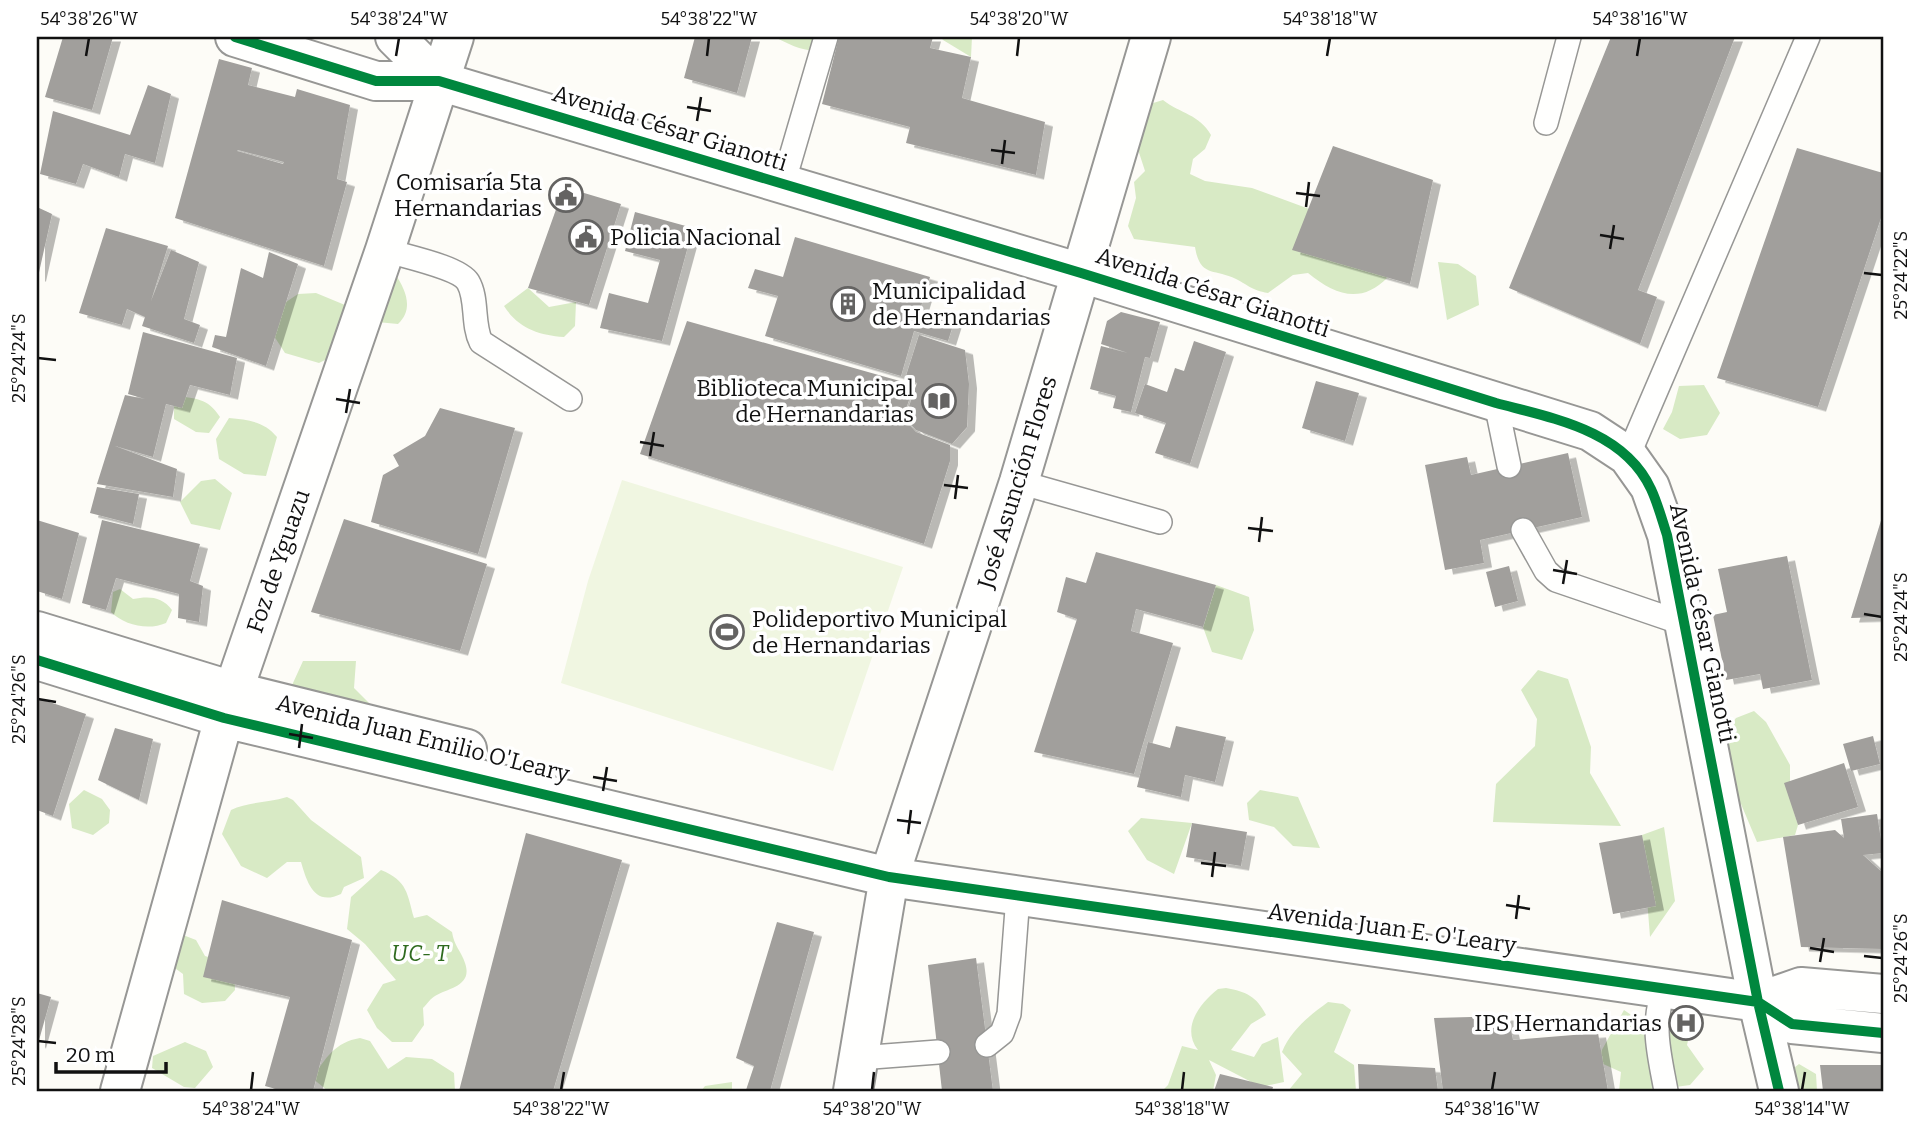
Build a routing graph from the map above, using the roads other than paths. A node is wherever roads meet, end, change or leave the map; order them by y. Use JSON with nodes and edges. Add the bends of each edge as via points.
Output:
{"nodes":[{"id":1,"x":235,"y":37,"type":"edge"},
{"id":2,"x":395,"y":37,"type":"edge"},
{"id":3,"x":454,"y":37,"type":"edge"},
{"id":4,"x":825,"y":37,"type":"edge"},
{"id":5,"x":1151,"y":37,"type":"edge"},
{"id":6,"x":1569,"y":37,"type":"edge"},
{"id":7,"x":1808,"y":37,"type":"edge"},
{"id":8,"x":439,"y":81,"type":"junction"},
{"id":9,"x":1546,"y":123,"type":"dead end"},
{"id":10,"x":783,"y":184,"type":"junction"},
{"id":11,"x":385,"y":250,"type":"junction"},
{"id":12,"x":1081,"y":273,"type":"junction"},
{"id":13,"x":570,"y":399,"type":"dead end"},
{"id":14,"x":1496,"y":403,"type":"junction"},
{"id":15,"x":1629,"y":456,"type":"junction"},
{"id":16,"x":1509,"y":466,"type":"dead end"},
{"id":17,"x":1019,"y":482,"type":"junction"},
{"id":18,"x":1160,"y":522,"type":"dead end"},
{"id":19,"x":1523,"y":530,"type":"dead end"},
{"id":20,"x":1685,"y":624,"type":"junction"},
{"id":21,"x":37,"y":631,"type":"edge"},
{"id":22,"x":37,"y":660,"type":"edge"},
{"id":23,"x":229,"y":705,"type":"junction"},
{"id":24,"x":888,"y":877,"type":"junction"},
{"id":25,"x":1018,"y":896,"type":"junction"},
{"id":26,"x":1664,"y":988,"type":"junction"},
{"id":27,"x":1883,"y":994,"type":"edge"},
{"id":28,"x":1758,"y":1002,"type":"junction"},
{"id":29,"x":1883,"y":1033,"type":"edge"},
{"id":30,"x":987,"y":1045,"type":"dead end"},
{"id":31,"x":938,"y":1052,"type":"dead end"},
{"id":32,"x":856,"y":1075,"type":"edge"},
{"id":33,"x":120,"y":1091,"type":"edge"},
{"id":34,"x":1667,"y":1091,"type":"edge"},
{"id":35,"x":1779,"y":1091,"type":"edge"}],
"edges":[{"from":1,"to":8,"type":"street","name":"Avenida César Gianotti","via":[[376,81]]},
{"from":2,"to":8,"type":"street","name":"Avenida César Gianotti"},
{"from":3,"to":8,"type":"street","name":"Foz de Yguazu"},
{"from":4,"to":10,"type":"lane"},
{"from":5,"to":12,"type":"street","name":"José Asunción Flores"},
{"from":6,"to":9,"type":"lane"},
{"from":7,"to":15,"type":"lane"},
{"from":8,"to":10,"type":"street","name":"Avenida César Gianotti"},
{"from":8,"to":11,"type":"street","name":"Foz de Yguazu"},
{"from":10,"to":12,"type":"street","name":"Avenida César Gianotti"},
{"from":11,"to":13,"type":"lane","via":[[458,273],[468,282],[475,331],[481,342]]},
{"from":11,"to":23,"type":"street","name":"Foz de Yguazu"},
{"from":12,"to":14,"type":"street","name":"Avenida César Gianotti"},
{"from":12,"to":17,"type":"street","name":"José Asunción Flores"},
{"from":14,"to":15,"type":"street","name":"Avenida César Gianotti","via":[[1590,431]]},
{"from":14,"to":16,"type":"lane"},
{"from":15,"to":20,"type":"street","name":"Avenida César Gianotti","via":[[1650,487],[1667,535]]},
{"from":17,"to":18,"type":"lane"},
{"from":17,"to":24,"type":"street","name":"José Asunción Flores"},
{"from":19,"to":20,"type":"lane","via":[[1556,580]]},
{"from":20,"to":28,"type":"street","name":"Avenida César Gianotti"},
{"from":21,"to":23,"type":"street","name":"Avenida Juan Emilio O'Leary"},
{"from":22,"to":23,"type":"street","name":"Avenida Juan Emilio O'Leary"},
{"from":23,"to":24,"type":"street","name":"Avenida Juan Emilio O'Leary"},
{"from":23,"to":33,"type":"street","name":"Foz de Yguazu"},
{"from":24,"to":25,"type":"street","name":"Avenida Juan E. O'Leary"},
{"from":24,"to":32,"type":"street","name":"José Asunción Flores"},
{"from":25,"to":26,"type":"street","name":"Avenida Juan E. O'Leary"},
{"from":25,"to":30,"type":"lane","via":[[1009,1014],[1002,1033]]},
{"from":26,"to":28,"type":"street","name":"Avenida Juan E. O'Leary"},
{"from":26,"to":34,"type":"lane","via":[[1656,1013],[1656,1039]]},
{"from":27,"to":28,"type":"street","via":[[1801,988]]},
{"from":28,"to":29,"type":"street","name":"Avenida Juan E. O'Leary","via":[[1792,1024]]},
{"from":28,"to":35,"type":"street","name":"Avenida César Gianotti"},
{"from":31,"to":32,"type":"lane"}]}
